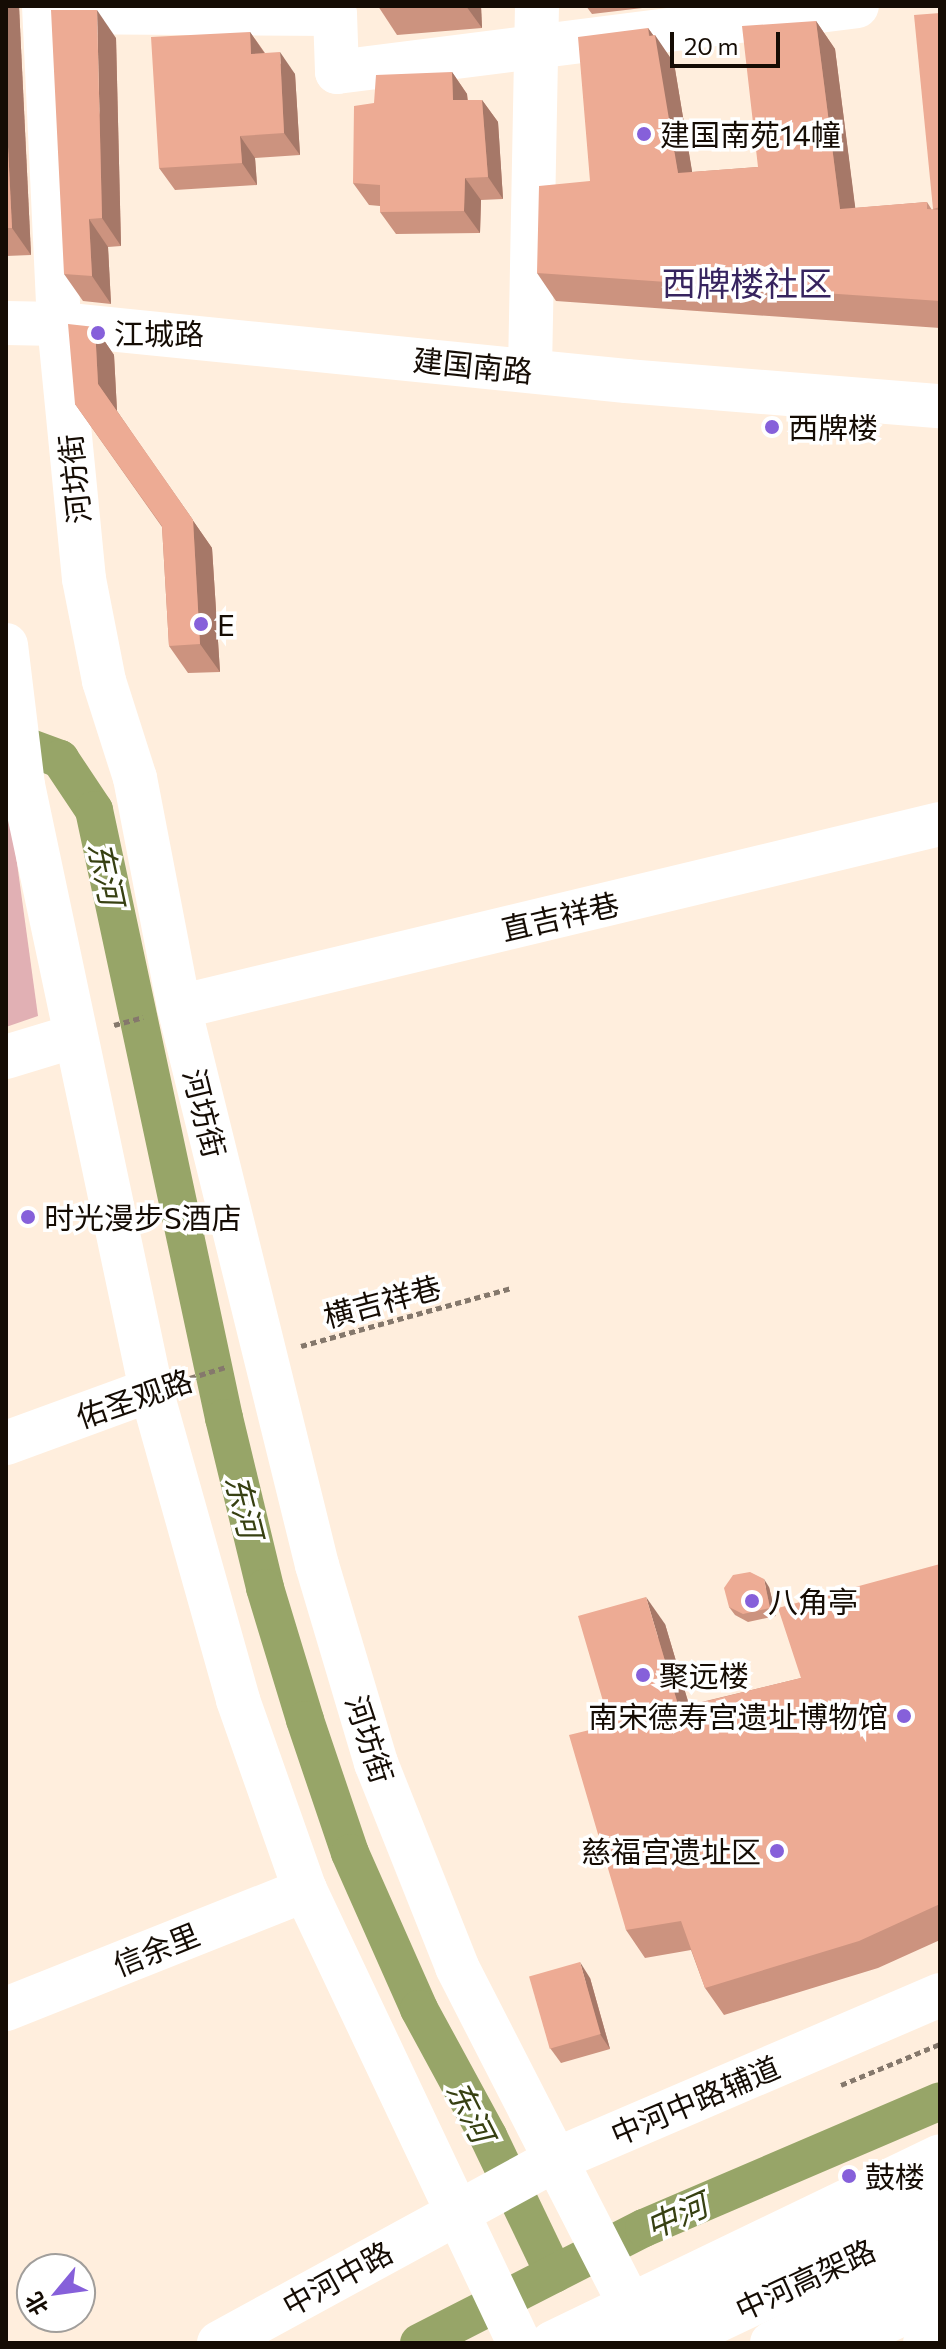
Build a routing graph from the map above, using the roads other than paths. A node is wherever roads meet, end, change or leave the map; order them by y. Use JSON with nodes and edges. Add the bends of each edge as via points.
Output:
{"nodes":[{"id":1,"x":857,"y":6,"type":"edge"},
{"id":2,"x":45,"y":9,"type":"edge"},
{"id":3,"x":537,"y":26,"type":"edge"},
{"id":4,"x":6,"y":323,"type":"edge"},
{"id":5,"x":59,"y":324,"type":"junction"},
{"id":6,"x":530,"y":370,"type":"junction"},
{"id":7,"x":940,"y":406,"type":"edge"},
{"id":8,"x":6,"y":645,"type":"edge"},
{"id":9,"x":940,"y":824,"type":"edge"},
{"id":10,"x":179,"y":1007,"type":"junction"},
{"id":11,"x":75,"y":1036,"type":"junction"},
{"id":12,"x":6,"y":1057,"type":"edge"},
{"id":13,"x":151,"y":1390,"type":"junction"},
{"id":14,"x":6,"y":1443,"type":"edge"},
{"id":15,"x":305,"y":1890,"type":"junction"},
{"id":16,"x":940,"y":1995,"type":"edge"},
{"id":17,"x":6,"y":2009,"type":"edge"},
{"id":18,"x":940,"y":2156,"type":"edge"},
{"id":19,"x":559,"y":2167,"type":"junction"},
{"id":20,"x":940,"y":2190,"type":"edge"},
{"id":21,"x":940,"y":2215,"type":"edge"},
{"id":22,"x":459,"y":2220,"type":"junction"},
{"id":23,"x":940,"y":2262,"type":"edge"},
{"id":24,"x":940,"y":2296,"type":"edge"},
{"id":25,"x":940,"y":2336,"type":"edge"},
{"id":26,"x":528,"y":2339,"type":"edge"},
{"id":27,"x":644,"y":2339,"type":"edge"},
{"id":28,"x":219,"y":2343,"type":"edge"},
{"id":29,"x":772,"y":2343,"type":"edge"},
{"id":30,"x":840,"y":2343,"type":"edge"},
{"id":31,"x":925,"y":2343,"type":"edge"}],
"edges":[{"from":1,"to":3,"type":"main road"},
{"from":2,"to":3,"type":"main road","via":[[335,14],[337,72]]},
{"from":2,"to":5,"type":"main road","name":"河坊街"},
{"from":3,"to":6,"type":"main road"},
{"from":4,"to":5,"type":"main road","name":"建国南路"},
{"from":5,"to":6,"type":"main road","name":"建国南路"},
{"from":5,"to":10,"type":"main road","name":"河坊街","via":[[84,579],[104,681],[135,778]]},
{"from":6,"to":7,"type":"main road","name":"建国南路"},
{"from":8,"to":11,"type":"main road","via":[[20,767]]},
{"from":9,"to":10,"type":"main road","name":"直吉祥巷"},
{"from":10,"to":19,"type":"main road","name":"河坊街","via":[[317,1565],[376,1763],[457,1967]]},
{"from":11,"to":12,"type":"main road"},
{"from":11,"to":13,"type":"main road"},
{"from":13,"to":14,"type":"main road","name":"佑圣观路"},
{"from":13,"to":15,"type":"main road","via":[[238,1700]]},
{"from":15,"to":17,"type":"main road","name":"信余里"},
{"from":15,"to":22,"type":"main road"},
{"from":16,"to":19,"type":"main road","name":"中河中路辅道"},
{"from":18,"to":26,"type":"main road"},
{"from":19,"to":22,"type":"main road","name":"中河中路辅道"},
{"from":19,"to":27,"type":"main road","name":"河坊街"},
{"from":20,"to":27,"type":"main road"},
{"from":21,"to":27,"type":"main road","name":"中河高架路"},
{"from":22,"to":26,"type":"main road"},
{"from":22,"to":28,"type":"main road","name":"中河中路"},
{"from":23,"to":29,"type":"main road","name":"中河高架路"},
{"from":24,"to":30,"type":"main road"},
{"from":25,"to":31,"type":"main road"}]}
